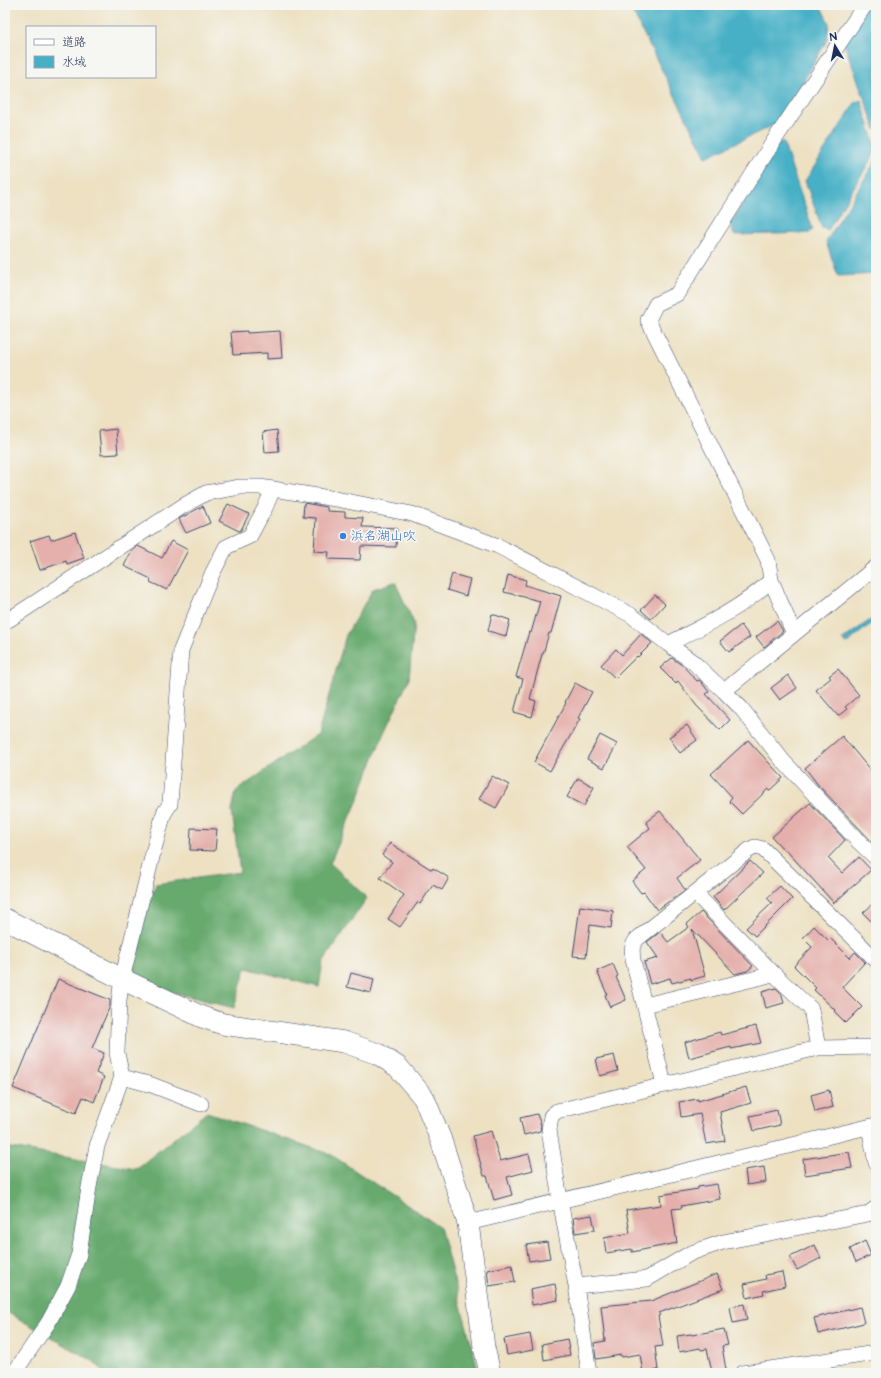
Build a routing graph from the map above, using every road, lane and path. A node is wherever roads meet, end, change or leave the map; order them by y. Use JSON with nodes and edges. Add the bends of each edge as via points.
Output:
{"nodes":[{"id":1,"x":865,"y":5,"type":"edge"},
{"id":2,"x":273,"y":489,"type":"junction"},
{"id":3,"x":876,"y":568,"type":"edge"},
{"id":4,"x":771,"y":580,"type":"junction"},
{"id":5,"x":5,"y":621,"type":"edge"},
{"id":6,"x":794,"y":634,"type":"junction"},
{"id":7,"x":668,"y":644,"type":"junction"},
{"id":8,"x":724,"y":691,"type":"junction"},
{"id":9,"x":876,"y":858,"type":"edge"},
{"id":10,"x":695,"y":893,"type":"junction"},
{"id":11,"x":5,"y":919,"type":"edge"},
{"id":12,"x":876,"y":960,"type":"edge"},
{"id":13,"x":774,"y":974,"type":"junction"},
{"id":14,"x":122,"y":979,"type":"junction"},
{"id":15,"x":645,"y":1005,"type":"junction"},
{"id":16,"x":876,"y":1047,"type":"edge"},
{"id":17,"x":818,"y":1048,"type":"junction"},
{"id":18,"x":122,"y":1077,"type":"junction"},
{"id":19,"x":664,"y":1084,"type":"junction"},
{"id":20,"x":201,"y":1104,"type":"dead end"},
{"id":21,"x":872,"y":1126,"type":"edge"},
{"id":22,"x":876,"y":1163,"type":"edge"},
{"id":23,"x":560,"y":1200,"type":"junction"},
{"id":24,"x":876,"y":1208,"type":"edge"},
{"id":25,"x":468,"y":1223,"type":"junction"},
{"id":26,"x":576,"y":1286,"type":"junction"},
{"id":27,"x":876,"y":1353,"type":"edge"},
{"id":28,"x":14,"y":1373,"type":"edge"},
{"id":29,"x":490,"y":1373,"type":"edge"},
{"id":30,"x":589,"y":1373,"type":"edge"},
{"id":31,"x":743,"y":1373,"type":"edge"}],
"edges":[{"from":1,"to":4,"type":"street","via":[[777,136],[677,294],[656,304],[648,320],[768,560]]},
{"from":2,"to":5,"type":"street","via":[[240,487],[206,493]]},
{"from":2,"to":7,"type":"street","via":[[412,514],[498,546],[631,615]]},
{"from":2,"to":14,"type":"street","via":[[250,536],[226,546],[181,650],[170,804],[164,813],[154,849]]},
{"from":3,"to":6,"type":"street"},
{"from":4,"to":6,"type":"street"},
{"from":4,"to":7,"type":"street","via":[[762,590],[711,623]]},
{"from":6,"to":8,"type":"street"},
{"from":7,"to":8,"type":"street","via":[[693,662]]},
{"from":8,"to":9,"type":"street","via":[[741,708],[783,761]]},
{"from":10,"to":12,"type":"street","via":[[749,850],[755,847],[763,849]]},
{"from":10,"to":13,"type":"street"},
{"from":10,"to":15,"type":"street","via":[[633,944],[632,952]]},
{"from":11,"to":14,"type":"street"},
{"from":13,"to":15,"type":"street"},
{"from":13,"to":17,"type":"street","via":[[811,1009]]},
{"from":14,"to":18,"type":"street","via":[[117,1053]]},
{"from":14,"to":25,"type":"street","via":[[202,1017],[223,1024],[344,1042],[378,1054],[398,1067],[424,1098],[441,1140]]},
{"from":15,"to":19,"type":"street"},
{"from":16,"to":17,"type":"street"},
{"from":17,"to":19,"type":"street"},
{"from":18,"to":20,"type":"street","via":[[152,1085]]},
{"from":18,"to":28,"type":"street","via":[[96,1146],[79,1254],[68,1286],[48,1323]]},
{"from":19,"to":23,"type":"street","via":[[553,1113],[549,1130]]},
{"from":21,"to":22,"type":"street"},
{"from":21,"to":23,"type":"street"},
{"from":23,"to":25,"type":"street"},
{"from":23,"to":26,"type":"street"},
{"from":24,"to":26,"type":"street","via":[[868,1214],[723,1242],[691,1254],[646,1279]]},
{"from":25,"to":29,"type":"street","via":[[484,1348]]},
{"from":26,"to":30,"type":"street"},
{"from":27,"to":31,"type":"street"}]}
